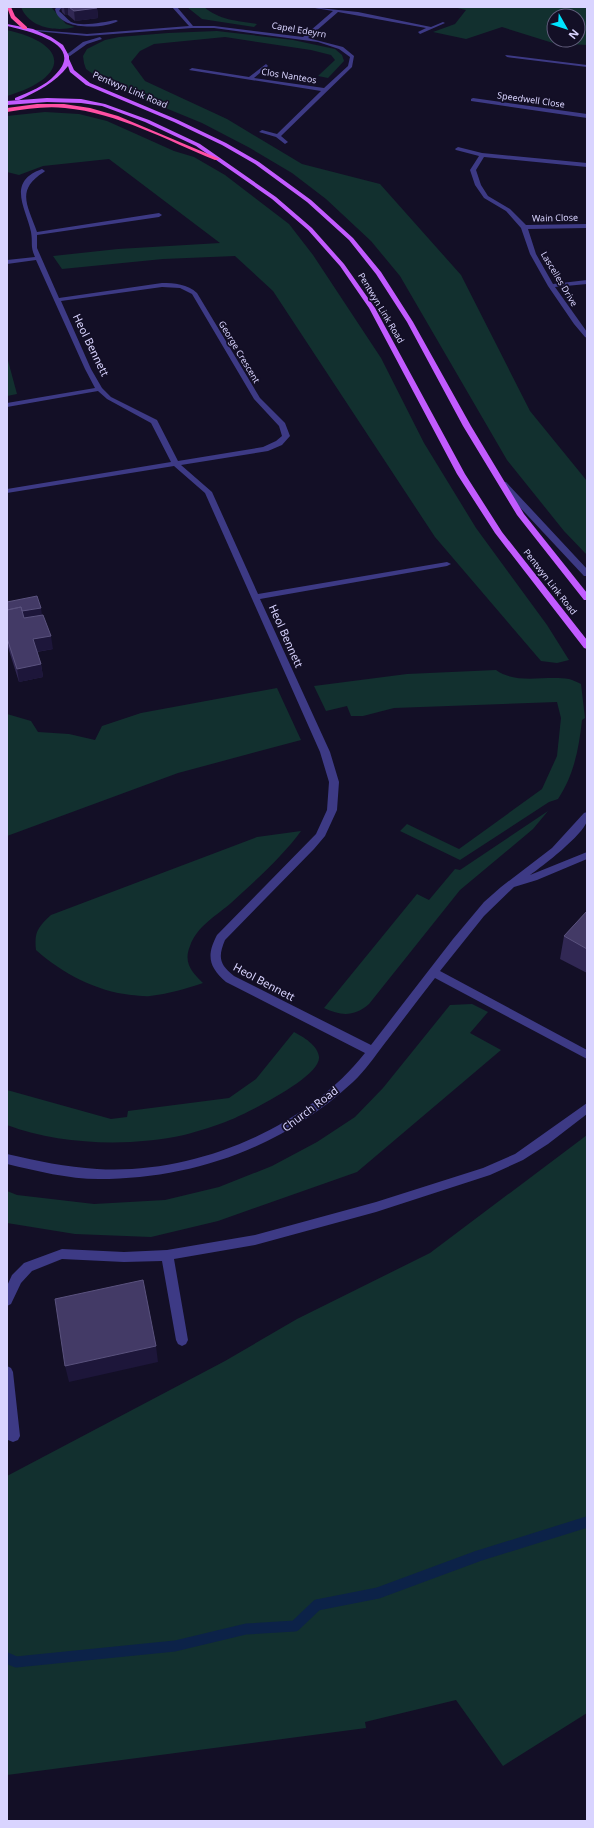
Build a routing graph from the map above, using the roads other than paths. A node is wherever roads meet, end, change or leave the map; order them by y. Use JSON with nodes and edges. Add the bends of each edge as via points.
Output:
{"nodes":[{"id":1,"x":8,"y":7,"type":"edge"},
{"id":2,"x":60,"y":7,"type":"edge"},
{"id":3,"x":174,"y":7,"type":"edge"},
{"id":4,"x":311,"y":7,"type":"edge"},
{"id":5,"x":337,"y":10,"type":"junction"},
{"id":6,"x":116,"y":21,"type":"dead end"},
{"id":7,"x":443,"y":23,"type":"dead end"},
{"id":8,"x":7,"y":25,"type":"edge"},
{"id":9,"x":192,"y":27,"type":"junction"},
{"id":10,"x":25,"y":28,"type":"junction"},
{"id":11,"x":431,"y":28,"type":"junction"},
{"id":12,"x":37,"y":31,"type":"junction"},
{"id":13,"x":120,"y":33,"type":"junction"},
{"id":14,"x":420,"y":33,"type":"dead end"},
{"id":15,"x":305,"y":38,"type":"junction"},
{"id":16,"x":507,"y":56,"type":"dead end"},
{"id":17,"x":68,"y":57,"type":"junction"},
{"id":18,"x":266,"y":65,"type":"dead end"},
{"id":19,"x":587,"y":66,"type":"edge"},
{"id":20,"x":192,"y":70,"type":"dead end"},
{"id":21,"x":220,"y":74,"type":"junction"},
{"id":22,"x":215,"y":78,"type":"dead end"},
{"id":23,"x":251,"y":78,"type":"junction"},
{"id":24,"x":325,"y":90,"type":"junction"},
{"id":25,"x":474,"y":100,"type":"dead end"},
{"id":26,"x":7,"y":102,"type":"edge"},
{"id":27,"x":7,"y":110,"type":"edge"},
{"id":28,"x":587,"y":116,"type":"edge"},
{"id":29,"x":262,"y":132,"type":"dead end"},
{"id":30,"x":278,"y":136,"type":"junction"},
{"id":31,"x":285,"y":142,"type":"dead end"},
{"id":32,"x":458,"y":149,"type":"dead end"},
{"id":33,"x":482,"y":155,"type":"junction"},
{"id":34,"x":217,"y":159,"type":"junction"},
{"id":35,"x":587,"y":165,"type":"edge"},
{"id":36,"x":42,"y":171,"type":"dead end"},
{"id":37,"x":159,"y":215,"type":"dead end"},
{"id":38,"x":587,"y":226,"type":"edge"},
{"id":39,"x":524,"y":227,"type":"junction"},
{"id":40,"x":35,"y":234,"type":"junction"},
{"id":41,"x":38,"y":258,"type":"junction"},
{"id":42,"x":7,"y":262,"type":"edge"},
{"id":43,"x":587,"y":282,"type":"edge"},
{"id":44,"x":551,"y":286,"type":"junction"},
{"id":45,"x":57,"y":300,"type":"junction"},
{"id":46,"x":587,"y":336,"type":"edge"},
{"id":47,"x":100,"y":389,"type":"junction"},
{"id":48,"x":7,"y":405,"type":"edge"},
{"id":49,"x":175,"y":463,"type":"junction"},
{"id":50,"x":497,"y":478,"type":"junction"},
{"id":51,"x":7,"y":491,"type":"edge"},
{"id":52,"x":447,"y":564,"type":"dead end"},
{"id":53,"x":587,"y":574,"type":"edge"},
{"id":54,"x":255,"y":597,"type":"junction"},
{"id":55,"x":587,"y":598,"type":"edge"},
{"id":56,"x":587,"y":646,"type":"edge"},
{"id":57,"x":587,"y":815,"type":"edge"},
{"id":58,"x":587,"y":855,"type":"edge"},
{"id":59,"x":503,"y":888,"type":"junction"},
{"id":60,"x":434,"y":973,"type":"junction"},
{"id":61,"x":372,"y":1051,"type":"junction"},
{"id":62,"x":587,"y":1055,"type":"edge"},
{"id":63,"x":587,"y":1108,"type":"edge"},
{"id":64,"x":7,"y":1159,"type":"edge"},
{"id":65,"x":167,"y":1255,"type":"junction"},
{"id":66,"x":7,"y":1300,"type":"edge"},
{"id":67,"x":182,"y":1340,"type":"dead end"},
{"id":68,"x":7,"y":1372,"type":"edge"},
{"id":69,"x":14,"y":1436,"type":"dead end"}],
"edges":[{"from":1,"to":10,"type":"highway","via":[[13,17]]},
{"from":2,"to":6,"type":"street","via":[[57,11],[70,23],[94,25]]},
{"from":3,"to":9,"type":"street"},
{"from":4,"to":5,"type":"street"},
{"from":5,"to":11,"type":"street"},
{"from":5,"to":15,"type":"street"},
{"from":7,"to":11,"type":"street"},
{"from":8,"to":10,"type":"main road","name":"Pentwyn Link Road"},
{"from":9,"to":13,"type":"street","name":"Capel Edeyrn"},
{"from":9,"to":15,"type":"street","name":"Capel Edeyrn","via":[[246,30]]},
{"from":10,"to":12,"type":"main road","name":"Pentwyn Link Road"},
{"from":11,"to":14,"type":"street"},
{"from":12,"to":13,"type":"street","name":"Capel Edeyrn","via":[[88,35]]},
{"from":12,"to":17,"type":"main road","name":"Pentwyn Link Road","via":[[61,45]]},
{"from":13,"to":17,"type":"street","name":"Capel Edeyrn","via":[[88,42]]},
{"from":15,"to":24,"type":"street","name":"Capel Edeyrn","via":[[341,48],[352,56],[350,67]]},
{"from":16,"to":19,"type":"street"},
{"from":17,"to":26,"type":"main road","via":[[61,74],[45,86]]},
{"from":17,"to":50,"type":"main road","name":"Pentwyn Link Road","via":[[72,71],[88,84],[176,120],[242,154],[285,182],[351,239],[379,273],[410,322]]},
{"from":18,"to":23,"type":"street","name":"Clos Nanteos"},
{"from":20,"to":21,"type":"street","name":"Clos Nanteos"},
{"from":21,"to":22,"type":"street"},
{"from":21,"to":23,"type":"street","name":"Clos Nanteos"},
{"from":23,"to":24,"type":"street","name":"Clos Nanteos"},
{"from":24,"to":30,"type":"street","name":"Capel Edeyrn"},
{"from":25,"to":28,"type":"street","name":"Speedwell Close"},
{"from":26,"to":34,"type":"main road","name":"Pentwyn Link Road","via":[[57,100],[103,105],[198,145]]},
{"from":27,"to":34,"type":"highway","via":[[48,105],[95,110],[133,123]]},
{"from":29,"to":30,"type":"street"},
{"from":30,"to":31,"type":"street"},
{"from":32,"to":33,"type":"street"},
{"from":33,"to":35,"type":"street"},
{"from":33,"to":39,"type":"street","name":"Lascelles Drive","via":[[473,170],[478,185],[486,197],[508,210]]},
{"from":34,"to":56,"type":"main road","name":"Pentwyn Link Road","via":[[289,210],[342,265],[372,308],[461,474],[499,533]]},
{"from":36,"to":40,"type":"street","name":"Heol Bennett","via":[[25,184],[22,194]]},
{"from":37,"to":40,"type":"street"},
{"from":38,"to":39,"type":"street","name":"Wain Close"},
{"from":39,"to":44,"type":"street","name":"Lascelles Drive","via":[[533,254]]},
{"from":40,"to":41,"type":"street","name":"Heol Bennett","via":[[34,248]]},
{"from":41,"to":42,"type":"street"},
{"from":41,"to":45,"type":"street","name":"Heol Bennett"},
{"from":43,"to":44,"type":"street"},
{"from":44,"to":46,"type":"street","name":"Lascelles Drive"},
{"from":45,"to":47,"type":"street","name":"Heol Bennett","via":[[88,369]]},
{"from":45,"to":49,"type":"street","name":"George Crescent","via":[[162,285],[182,286],[194,293],[257,399],[282,425],[286,436],[279,443],[265,449]]},
{"from":47,"to":48,"type":"street"},
{"from":47,"to":49,"type":"street","name":"Heol Bennett","via":[[108,398],[154,422]]},
{"from":49,"to":51,"type":"street"},
{"from":49,"to":54,"type":"street","name":"Heol Bennett","via":[[208,492]]},
{"from":50,"to":53,"type":"street"},
{"from":50,"to":55,"type":"main road","name":"Pentwyn Link Road","via":[[521,516]]},
{"from":52,"to":54,"type":"street"},
{"from":54,"to":61,"type":"street","name":"Heol Bennett","via":[[325,752],[334,782],[332,810],[320,836],[311,847],[221,938],[216,949],[215,961],[218,970],[230,980]]},
{"from":57,"to":59,"type":"street","name":"Church Road","via":[[549,855]]},
{"from":58,"to":59,"type":"street"},
{"from":59,"to":60,"type":"street","name":"Church Road","via":[[480,912]]},
{"from":60,"to":61,"type":"street","name":"Church Road"},
{"from":60,"to":62,"type":"street"},
{"from":61,"to":64,"type":"street","name":"Church Road","via":[[350,1078],[298,1120],[278,1133],[220,1157],[190,1165],[123,1174],[56,1171]]},
{"from":63,"to":65,"type":"street","via":[[518,1157],[486,1172],[376,1207],[255,1240]]},
{"from":65,"to":66,"type":"street","via":[[124,1257],[62,1254],[28,1267],[16,1279]]},
{"from":65,"to":67,"type":"street"},
{"from":68,"to":69,"type":"street"}]}
